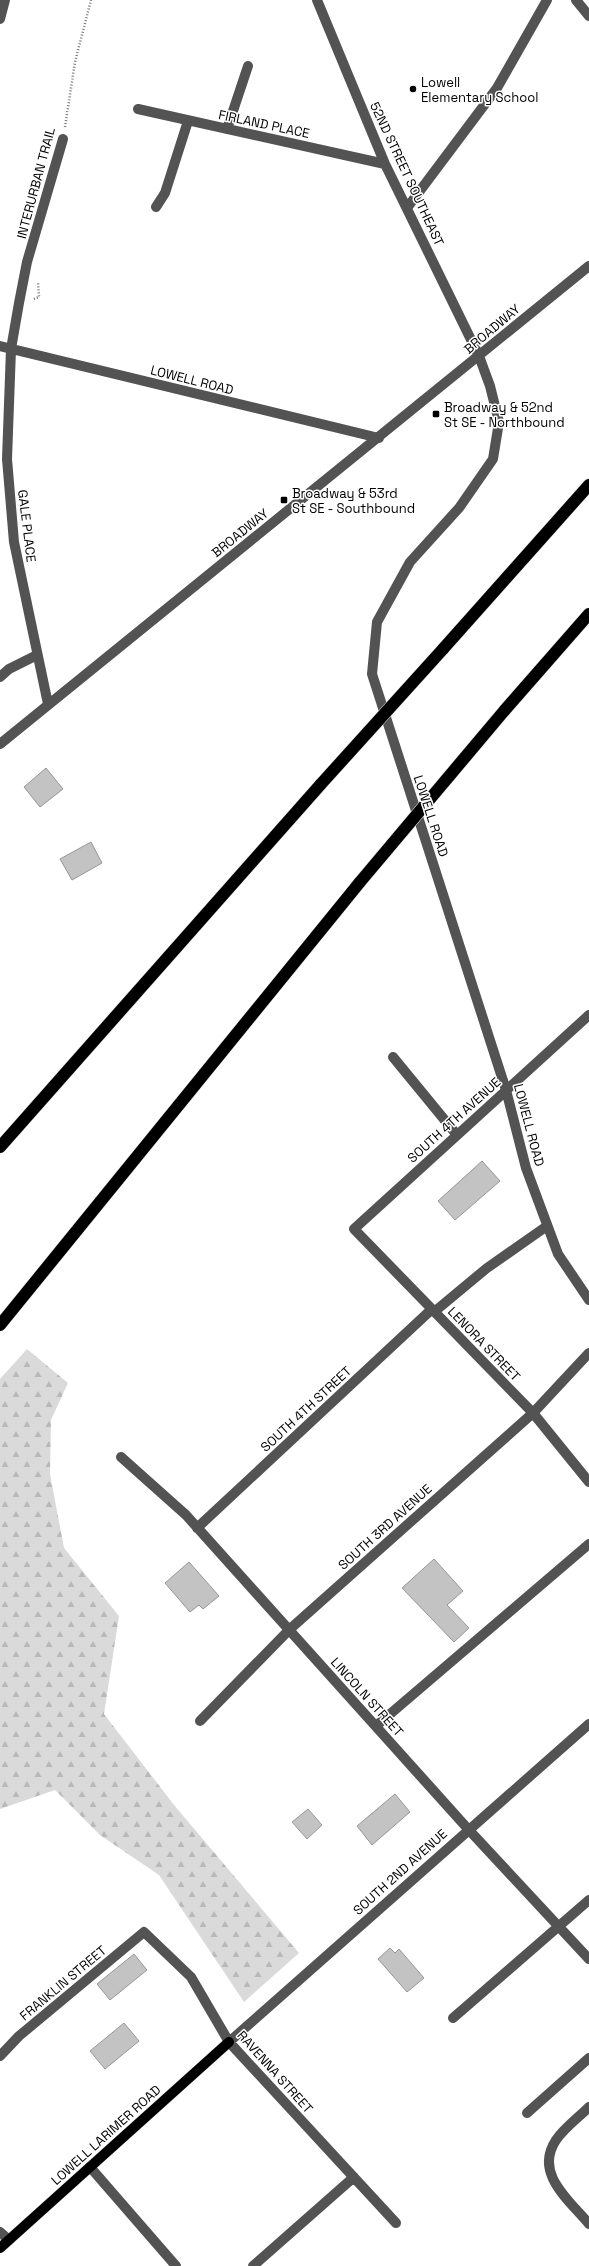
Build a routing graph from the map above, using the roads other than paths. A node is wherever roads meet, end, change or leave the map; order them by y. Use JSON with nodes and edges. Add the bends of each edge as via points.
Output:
{"nodes":[{"id":1,"x":5,"y":0,"type":"edge"},
{"id":2,"x":317,"y":0,"type":"edge"},
{"id":3,"x":547,"y":0,"type":"edge"},
{"id":4,"x":576,"y":0,"type":"edge"},
{"id":5,"x":589,"y":16,"type":"edge"},
{"id":6,"x":0,"y":19,"type":"edge"},
{"id":7,"x":248,"y":66,"type":"dead end"},
{"id":8,"x":138,"y":109,"type":"dead end"},
{"id":9,"x":188,"y":120,"type":"junction"},
{"id":10,"x":227,"y":129,"type":"junction"},
{"id":11,"x":63,"y":140,"type":"road end"},
{"id":12,"x":386,"y":164,"type":"junction"},
{"id":13,"x":156,"y":207,"type":"dead end"},
{"id":14,"x":407,"y":208,"type":"junction"},
{"id":15,"x":589,"y":266,"type":"edge"},
{"id":16,"x":0,"y":346,"type":"edge"},
{"id":17,"x":11,"y":349,"type":"junction"},
{"id":18,"x":479,"y":356,"type":"junction"},
{"id":19,"x":379,"y":438,"type":"junction"},
{"id":20,"x":589,"y":485,"type":"edge"},
{"id":21,"x":589,"y":614,"type":"edge"},
{"id":22,"x":37,"y":655,"type":"junction"},
{"id":23,"x":0,"y":677,"type":"edge"},
{"id":24,"x":48,"y":704,"type":"junction"},
{"id":25,"x":0,"y":744,"type":"edge"},
{"id":26,"x":589,"y":1015,"type":"edge"},
{"id":27,"x":393,"y":1057,"type":"dead end"},
{"id":28,"x":506,"y":1090,"type":"junction"},
{"id":29,"x":457,"y":1135,"type":"junction"},
{"id":30,"x":0,"y":1146,"type":"edge"},
{"id":31,"x":547,"y":1226,"type":"junction"},
{"id":32,"x":354,"y":1229,"type":"joint"},
{"id":33,"x":589,"y":1300,"type":"edge"},
{"id":34,"x":433,"y":1310,"type":"junction"},
{"id":35,"x":0,"y":1325,"type":"edge"},
{"id":36,"x":589,"y":1354,"type":"edge"},
{"id":37,"x":533,"y":1413,"type":"junction"},
{"id":38,"x":121,"y":1457,"type":"dead end"},
{"id":39,"x":589,"y":1482,"type":"edge"},
{"id":40,"x":197,"y":1528,"type":"junction"},
{"id":41,"x":589,"y":1544,"type":"edge"},
{"id":42,"x":290,"y":1629,"type":"junction"},
{"id":43,"x":200,"y":1721,"type":"dead end"},
{"id":44,"x":589,"y":1724,"type":"edge"},
{"id":45,"x":376,"y":1726,"type":"junction"},
{"id":46,"x":468,"y":1829,"type":"junction"},
{"id":47,"x":589,"y":1900,"type":"edge"},
{"id":48,"x":558,"y":1926,"type":"junction"},
{"id":49,"x":144,"y":1932,"type":"joint"},
{"id":50,"x":589,"y":1959,"type":"edge"},
{"id":51,"x":453,"y":2018,"type":"dead end"},
{"id":52,"x":229,"y":2042,"type":"junction"},
{"id":53,"x":0,"y":2056,"type":"edge"},
{"id":54,"x":589,"y":2058,"type":"edge"},
{"id":55,"x":589,"y":2107,"type":"edge"},
{"id":56,"x":527,"y":2113,"type":"dead end"},
{"id":57,"x":90,"y":2167,"type":"junction"},
{"id":58,"x":354,"y":2177,"type":"junction"},
{"id":59,"x":396,"y":2223,"type":"dead end"},
{"id":60,"x":589,"y":2224,"type":"edge"},
{"id":61,"x":0,"y":2232,"type":"edge"},
{"id":62,"x":9,"y":2240,"type":"junction"},
{"id":63,"x":0,"y":2248,"type":"edge"},
{"id":64,"x":176,"y":2266,"type":"edge"},
{"id":65,"x":253,"y":2266,"type":"edge"}],
"edges":[{"from":1,"to":6,"type":"street"},
{"from":2,"to":12,"type":"street","name":"52ND STREET SOUTHEAST"},
{"from":3,"to":14,"type":"street","via":[[497,88]]},
{"from":4,"to":5,"type":"street"},
{"from":7,"to":10,"type":"street"},
{"from":8,"to":9,"type":"street","name":"FIRLAND PLACE"},
{"from":9,"to":10,"type":"street","name":"FIRLAND PLACE"},
{"from":9,"to":13,"type":"street","via":[[165,193]]},
{"from":10,"to":12,"type":"street","name":"FIRLAND PLACE"},
{"from":11,"to":17,"type":"street","name":"INTERURBAN TRAIL","via":[[27,262]]},
{"from":12,"to":14,"type":"street","name":"52ND STREET SOUTHEAST"},
{"from":14,"to":18,"type":"street","name":"52ND STREET SOUTHEAST"},
{"from":15,"to":18,"type":"street","name":"BROADWAY"},
{"from":16,"to":17,"type":"street","name":"LOWELL ROAD"},
{"from":17,"to":19,"type":"street","name":"LOWELL ROAD"},
{"from":17,"to":22,"type":"street","name":"GALE PLACE","via":[[7,459],[14,542]]},
{"from":18,"to":19,"type":"street","name":"BROADWAY"},
{"from":18,"to":28,"type":"street","name":"LOWELL ROAD","via":[[499,422],[493,459],[459,508],[410,562],[377,622],[372,674]]},
{"from":19,"to":24,"type":"street","name":"BROADWAY"},
{"from":20,"to":30,"type":"highway","bridge":true},
{"from":21,"to":35,"type":"highway","bridge":true,"via":[[360,882]]},
{"from":22,"to":23,"type":"street","via":[[9,669]]},
{"from":22,"to":24,"type":"street","name":"GALE PLACE"},
{"from":24,"to":25,"type":"street","name":"BROADWAY"},
{"from":26,"to":28,"type":"street","name":"SOUTH 4TH AVENUE"},
{"from":27,"to":29,"type":"street"},
{"from":28,"to":29,"type":"street","name":"SOUTH 4TH AVENUE"},
{"from":28,"to":31,"type":"street","name":"LOWELL ROAD","via":[[526,1168]]},
{"from":29,"to":32,"type":"street","name":"SOUTH 4TH AVENUE"},
{"from":31,"to":33,"type":"street","name":"LOWELL ROAD","via":[[558,1254]]},
{"from":31,"to":34,"type":"street","name":"SOUTH 4TH STREET"},
{"from":32,"to":34,"type":"street","name":"LENORA STREET"},
{"from":34,"to":37,"type":"street","name":"LENORA STREET"},
{"from":34,"to":40,"type":"street","name":"SOUTH 4TH STREET"},
{"from":36,"to":37,"type":"street","name":"SOUTH 3RD AVENUE"},
{"from":37,"to":39,"type":"street","name":"LENORA STREET"},
{"from":37,"to":42,"type":"street","name":"SOUTH 3RD AVENUE"},
{"from":38,"to":40,"type":"street","name":"LINCOLN STREET"},
{"from":40,"to":42,"type":"street","name":"LINCOLN STREET"},
{"from":41,"to":45,"type":"street"},
{"from":42,"to":43,"type":"street","name":"SOUTH 3RD AVENUE"},
{"from":42,"to":45,"type":"street","name":"LINCOLN STREET"},
{"from":44,"to":46,"type":"street","name":"SOUTH 2ND AVENUE"},
{"from":45,"to":46,"type":"street","name":"LINCOLN STREET"},
{"from":46,"to":48,"type":"street","name":"LINCOLN STREET"},
{"from":46,"to":52,"type":"street","name":"SOUTH 2ND AVENUE"},
{"from":47,"to":48,"type":"street"},
{"from":48,"to":50,"type":"street","name":"LINCOLN STREET"},
{"from":48,"to":51,"type":"street"},
{"from":49,"to":52,"type":"street","name":"RAVENNA STREET","via":[[191,1977]]},
{"from":49,"to":53,"type":"street","name":"FRANKLIN STREET","via":[[19,2036]]},
{"from":52,"to":57,"type":"main road","name":"LOWELL LARIMER ROAD"},
{"from":52,"to":58,"type":"street","name":"RAVENNA STREET"},
{"from":54,"to":56,"type":"street"},
{"from":55,"to":60,"type":"street","via":[[557,2139],[548,2156],[553,2182]]},
{"from":57,"to":62,"type":"main road","name":"LOWELL LARIMER ROAD"},
{"from":57,"to":64,"type":"street"},
{"from":58,"to":59,"type":"street","name":"RAVENNA STREET"},
{"from":58,"to":65,"type":"street"},
{"from":61,"to":62,"type":"street"},
{"from":62,"to":63,"type":"main road","name":"LOWELL LARIMER ROAD"}]}
